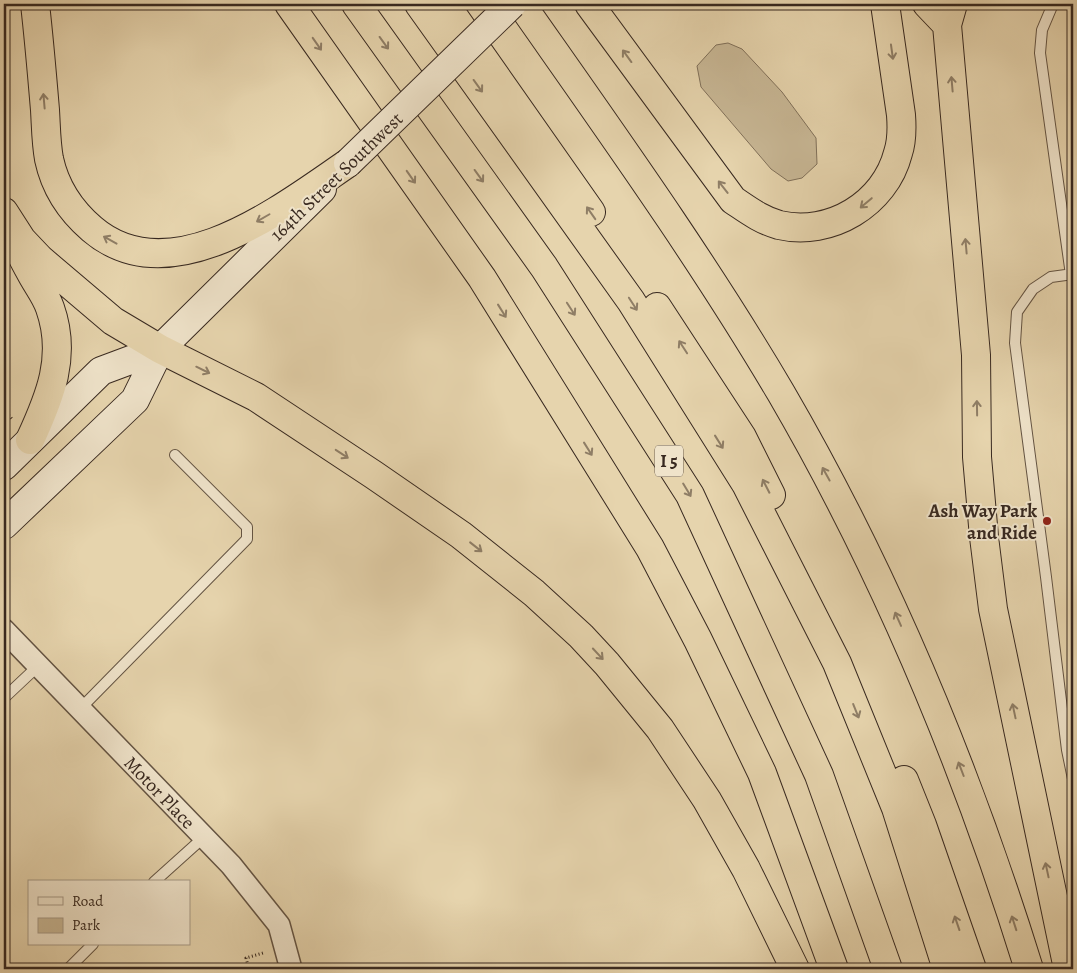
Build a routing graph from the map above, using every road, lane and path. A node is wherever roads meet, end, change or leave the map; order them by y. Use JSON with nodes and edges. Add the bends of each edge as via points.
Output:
{"nodes":[{"id":1,"x":35,"y":4,"type":"edge"},
{"id":2,"x":289,"y":4,"type":"edge"},
{"id":3,"x":356,"y":4,"type":"edge"},
{"id":4,"x":419,"y":4,"type":"edge"},
{"id":5,"x":445,"y":4,"type":"edge"},
{"id":6,"x":512,"y":4,"type":"edge"},
{"id":7,"x":521,"y":4,"type":"edge"},
{"id":8,"x":589,"y":4,"type":"edge"},
{"id":9,"x":885,"y":4,"type":"edge"},
{"id":10,"x":927,"y":4,"type":"edge"},
{"id":11,"x":1053,"y":4,"type":"edge"},
{"id":12,"x":950,"y":14,"type":"edge"},
{"id":13,"x":348,"y":163,"type":"junction"},
{"id":14,"x":4,"y":213,"type":"edge"},
{"id":15,"x":1072,"y":274,"type":"edge"},
{"id":16,"x":160,"y":349,"type":"junction"},
{"id":17,"x":30,"y":440,"type":"junction"},
{"id":18,"x":175,"y":455,"type":"dead end"},
{"id":19,"x":4,"y":466,"type":"edge"},
{"id":20,"x":4,"y":525,"type":"edge"},
{"id":21,"x":4,"y":630,"type":"edge"},
{"id":22,"x":38,"y":666,"type":"junction"},
{"id":23,"x":4,"y":698,"type":"edge"},
{"id":24,"x":80,"y":709,"type":"junction"},
{"id":25,"x":1073,"y":779,"type":"edge"},
{"id":26,"x":204,"y":837,"type":"junction"},
{"id":27,"x":156,"y":880,"type":"edge"},
{"id":28,"x":91,"y":946,"type":"edge"},
{"id":29,"x":262,"y":953,"type":"dead end"},
{"id":30,"x":945,"y":963,"type":"edge"},
{"id":31,"x":68,"y":969,"type":"edge"},
{"id":32,"x":249,"y":969,"type":"edge"},
{"id":33,"x":291,"y":969,"type":"edge"},
{"id":34,"x":795,"y":969,"type":"edge"},
{"id":35,"x":834,"y":969,"type":"edge"},
{"id":36,"x":888,"y":969,"type":"edge"},
{"id":37,"x":972,"y":969,"type":"edge"},
{"id":38,"x":1028,"y":969,"type":"edge"},
{"id":39,"x":1068,"y":969,"type":"edge"}],
"edges":[{"from":13,"to":1,"type":"highway","one_way":true,"via":[[280,208],[205,246],[164,253],[139,252],[111,242],[83,221],[58,186],[50,159]]},
{"from":2,"to":35,"type":"highway","one_way":true,"via":[[482,278],[650,548],[762,773]]},
{"from":3,"to":36,"type":"highway","number":"I 5","one_way":true,"via":[[544,267],[690,495],[820,775]]},
{"from":4,"to":30,"type":"highway","one_way":true,"via":[[630,300],[746,484],[837,663],[896,808]]},
{"from":37,"to":5,"type":"highway","one_way":true,"via":[[922,825],[868,691],[742,437]]},
{"from":6,"to":13,"type":"main road","name":"164th Street Southwest","bridge":true},
{"from":38,"to":7,"type":"highway","one_way":true,"via":[[995,862],[960,768],[885,590],[835,491],[723,299]]},
{"from":9,"to":8,"type":"highway","one_way":true,"via":[[901,115],[898,155],[886,181],[861,208],[841,219],[817,226],[796,227],[758,218],[732,200]]},
{"from":10,"to":12,"type":"highway"},
{"from":11,"to":15,"type":"lane","via":[[1042,30],[1040,53]]},
{"from":39,"to":12,"type":"highway","one_way":true,"via":[[993,609],[986,555],[978,457],[976,355]]},
{"from":13,"to":16,"type":"main road","name":"164th Street Southwest"},
{"from":14,"to":16,"type":"highway","via":[[40,259],[113,322]]},
{"from":14,"to":17,"type":"highway","via":[[14,240],[50,307],[58,351],[57,369],[48,398]]},
{"from":15,"to":25,"type":"lane","via":[[1051,277],[1033,289],[1017,312],[1015,343]]},
{"from":16,"to":17,"type":"main road","name":"164th Street Southwest","via":[[101,371]]},
{"from":16,"to":20,"type":"main road","name":"164th Street Southwest","via":[[135,400]]},
{"from":16,"to":34,"type":"highway","one_way":true,"via":[[256,397],[374,475],[461,535],[581,636],[660,729],[707,800],[746,869]]},
{"from":17,"to":19,"type":"main road","name":"164th Street Southwest"},
{"from":18,"to":24,"type":"lane","via":[[247,527],[247,539]]},
{"from":21,"to":22,"type":"street","name":"Motor Place"},
{"from":22,"to":23,"type":"lane"},
{"from":22,"to":24,"type":"street","name":"Motor Place"},
{"from":24,"to":26,"type":"street","name":"Motor Place"},
{"from":26,"to":27,"type":"lane"},
{"from":26,"to":33,"type":"street","name":"Motor Place","via":[[231,864],[279,925]]},
{"from":28,"to":31,"type":"lane"},
{"from":29,"to":32,"type":"path","via":[[246,958]]}]}
